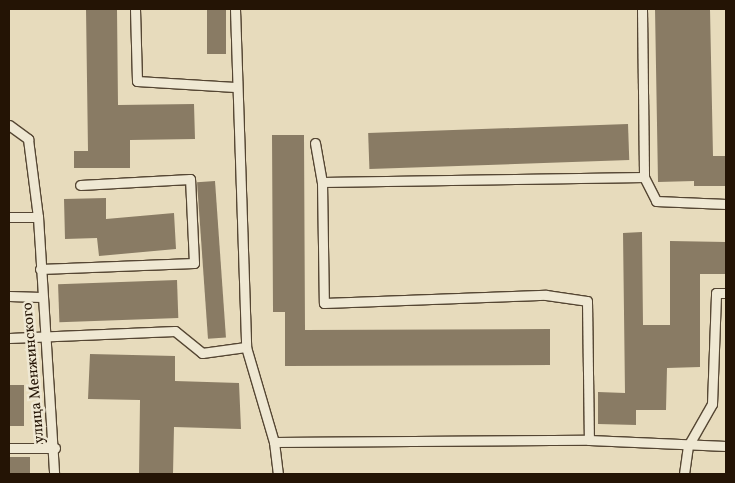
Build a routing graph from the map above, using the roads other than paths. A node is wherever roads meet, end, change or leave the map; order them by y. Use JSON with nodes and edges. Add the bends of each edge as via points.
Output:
{"nodes":[{"id":1,"x":135,"y":9,"type":"edge"},
{"id":2,"x":235,"y":9,"type":"edge"},
{"id":3,"x":642,"y":9,"type":"edge"},
{"id":4,"x":236,"y":86,"type":"junction"},
{"id":5,"x":9,"y":125,"type":"edge"},
{"id":6,"x":315,"y":143,"type":"dead end"},
{"id":7,"x":644,"y":178,"type":"junction"},
{"id":8,"x":322,"y":182,"type":"junction"},
{"id":9,"x":80,"y":185,"type":"dead end"},
{"id":10,"x":726,"y":204,"type":"edge"},
{"id":11,"x":9,"y":217,"type":"edge"},
{"id":12,"x":38,"y":217,"type":"junction"},
{"id":13,"x":40,"y":269,"type":"junction"},
{"id":14,"x":726,"y":293,"type":"edge"},
{"id":15,"x":9,"y":296,"type":"edge"},
{"id":16,"x":42,"y":297,"type":"junction"},
{"id":17,"x":44,"y":337,"type":"junction"},
{"id":18,"x":9,"y":338,"type":"edge"},
{"id":19,"x":246,"y":347,"type":"junction"},
{"id":20,"x":589,"y":440,"type":"junction"},
{"id":21,"x":274,"y":442,"type":"junction"},
{"id":22,"x":688,"y":446,"type":"junction"},
{"id":23,"x":726,"y":446,"type":"edge"},
{"id":24,"x":9,"y":448,"type":"edge"},
{"id":25,"x":55,"y":448,"type":"junction"},
{"id":26,"x":54,"y":474,"type":"edge"},
{"id":27,"x":278,"y":474,"type":"edge"},
{"id":28,"x":684,"y":474,"type":"edge"}],
"edges":[{"from":1,"to":4,"type":"lane","via":[[137,81]]},
{"from":2,"to":4,"type":"lane"},
{"from":3,"to":7,"type":"lane"},
{"from":4,"to":19,"type":"lane"},
{"from":5,"to":12,"type":"lane","name":"улица Менжинского","via":[[28,139]]},
{"from":6,"to":8,"type":"lane"},
{"from":7,"to":8,"type":"lane"},
{"from":7,"to":10,"type":"lane","via":[[656,201]]},
{"from":8,"to":20,"type":"lane","via":[[324,303],[546,295],[587,300]]},
{"from":9,"to":13,"type":"lane","via":[[190,179],[194,263]]},
{"from":11,"to":12,"type":"lane"},
{"from":12,"to":13,"type":"lane","name":"улица Менжинского"},
{"from":13,"to":16,"type":"lane","name":"улица Менжинского"},
{"from":14,"to":22,"type":"lane","via":[[716,293],[712,404]]},
{"from":15,"to":16,"type":"lane"},
{"from":16,"to":17,"type":"lane","name":"улица Менжинского"},
{"from":17,"to":18,"type":"lane"},
{"from":17,"to":19,"type":"lane","via":[[175,331],[202,353]]},
{"from":17,"to":25,"type":"lane","name":"улица Менжинского"},
{"from":19,"to":21,"type":"lane"},
{"from":20,"to":21,"type":"lane"},
{"from":20,"to":22,"type":"lane"},
{"from":21,"to":27,"type":"lane"},
{"from":22,"to":23,"type":"lane"},
{"from":22,"to":28,"type":"lane"},
{"from":24,"to":25,"type":"lane"},
{"from":25,"to":26,"type":"lane","name":"улица Менжинского"}]}
